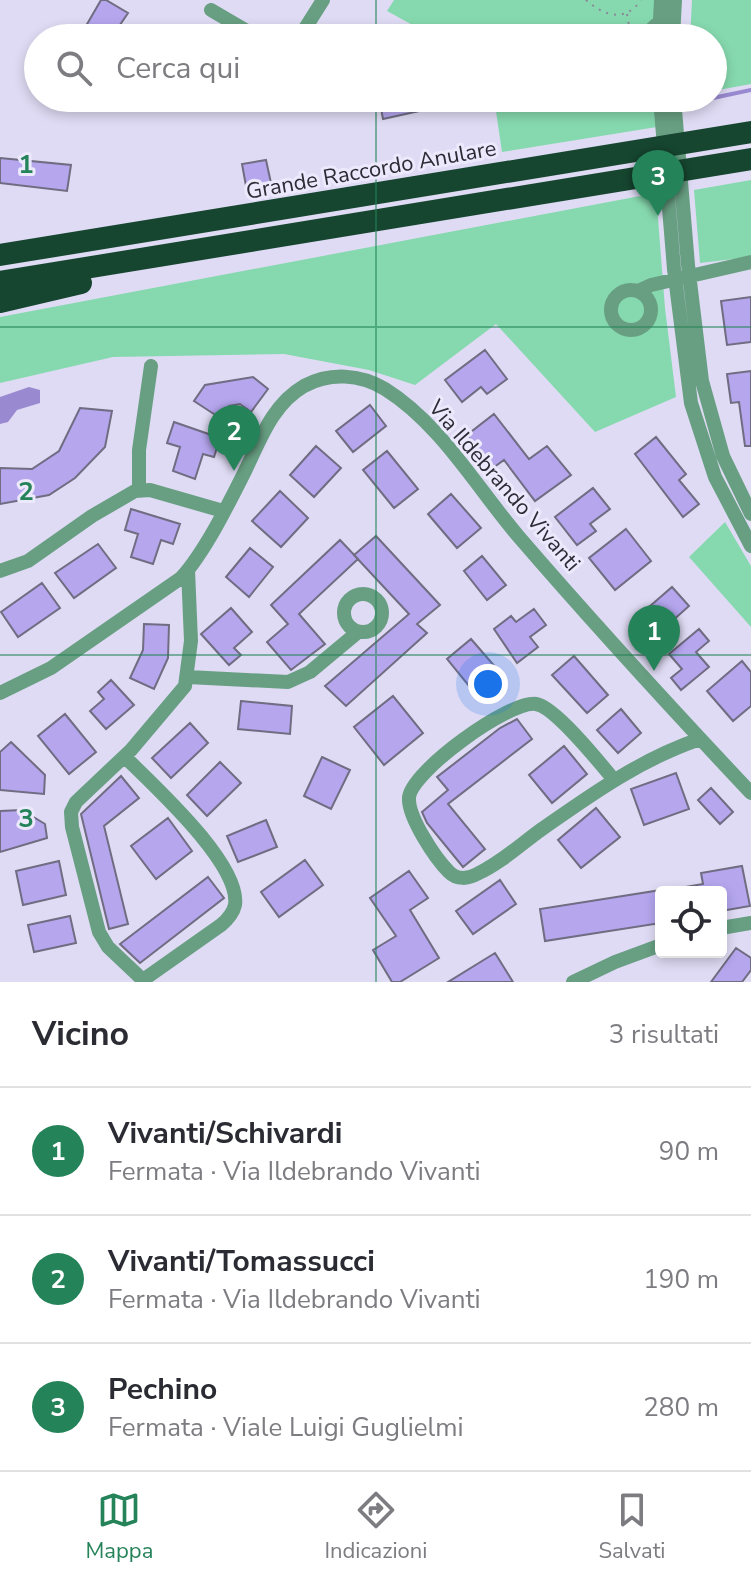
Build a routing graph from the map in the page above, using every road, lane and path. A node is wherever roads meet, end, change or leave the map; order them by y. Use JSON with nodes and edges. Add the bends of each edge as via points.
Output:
{"nodes":[{"id":1,"x":323,"y":0,"type":"edge"},
{"id":2,"x":586,"y":0,"type":"edge"},
{"id":3,"x":641,"y":0,"type":"edge"},
{"id":4,"x":661,"y":0,"type":"edge"},
{"id":5,"x":675,"y":0,"type":"edge"},
{"id":6,"x":211,"y":10,"type":"dead end"},
{"id":7,"x":627,"y":13,"type":"junction"},
{"id":8,"x":660,"y":21,"type":"junction"},
{"id":9,"x":235,"y":24,"type":"edge"},
{"id":10,"x":308,"y":24,"type":"edge"},
{"id":11,"x":632,"y":24,"type":"edge"},
{"id":12,"x":655,"y":24,"type":"edge"},
{"id":13,"x":660,"y":24,"type":"edge"},
{"id":14,"x":674,"y":24,"type":"edge"},
{"id":15,"x":664,"y":112,"type":"edge"},
{"id":16,"x":751,"y":132,"type":"edge"},
{"id":17,"x":751,"y":159,"type":"edge"},
{"id":18,"x":250,"y":243,"type":"junction"},
{"id":19,"x":0,"y":255,"type":"edge"},
{"id":20,"x":751,"y":262,"type":"edge"},
{"id":21,"x":681,"y":267,"type":"junction"},
{"id":22,"x":0,"y":282,"type":"edge"},
{"id":23,"x":644,"y":288,"type":"dead end"},
{"id":24,"x":0,"y":302,"type":"edge"},
{"id":25,"x":151,"y":366,"type":"dead end"},
{"id":26,"x":139,"y":490,"type":"junction"},
{"id":27,"x":223,"y":511,"type":"junction"},
{"id":28,"x":751,"y":514,"type":"edge"},
{"id":29,"x":751,"y":546,"type":"edge"},
{"id":30,"x":188,"y":570,"type":"junction"},
{"id":31,"x":0,"y":571,"type":"edge"},
{"id":32,"x":358,"y":632,"type":"dead end"},
{"id":33,"x":188,"y":677,"type":"junction"},
{"id":34,"x":0,"y":693,"type":"edge"},
{"id":35,"x":700,"y":739,"type":"junction"},
{"id":36,"x":125,"y":757,"type":"junction"},
{"id":37,"x":614,"y":780,"type":"junction"},
{"id":38,"x":751,"y":793,"type":"edge"},
{"id":39,"x":751,"y":923,"type":"edge"},
{"id":40,"x":727,"y":927,"type":"edge"},
{"id":41,"x":655,"y":947,"type":"edge"},
{"id":42,"x":141,"y":981,"type":"edge"},
{"id":43,"x":573,"y":982,"type":"edge"}],
"edges":[{"from":1,"to":10,"type":"street"},
{"from":2,"to":7,"type":"path","via":[[604,14]]},
{"from":3,"to":7,"type":"path"},
{"from":4,"to":8,"type":"street"},
{"from":5,"to":14,"type":"street"},
{"from":6,"to":9,"type":"street"},
{"from":7,"to":11,"type":"path"},
{"from":8,"to":12,"type":"street"},
{"from":8,"to":13,"type":"street"},
{"from":15,"to":21,"type":"street"},
{"from":16,"to":19,"type":"highway","name":"Grande Raccordo Anulare"},
{"from":17,"to":18,"type":"highway"},
{"from":18,"to":22,"type":"highway"},
{"from":18,"to":24,"type":"highway"},
{"from":20,"to":23,"type":"street"},
{"from":21,"to":28,"type":"street","via":[[705,397],[723,456]]},
{"from":21,"to":29,"type":"street","via":[[687,382],[696,422],[721,491]]},
{"from":25,"to":26,"type":"street"},
{"from":26,"to":27,"type":"street"},
{"from":26,"to":31,"type":"street","via":[[28,561]]},
{"from":27,"to":30,"type":"street","name":"Via Ildebrando Vivanti"},
{"from":27,"to":35,"type":"street","name":"Via Ildebrando Vivanti","via":[[267,425],[292,395],[333,377],[374,384],[399,399],[436,436],[519,538]]},
{"from":30,"to":33,"type":"street"},
{"from":30,"to":34,"type":"street","name":"Via Ildebrando Vivanti","via":[[51,668]]},
{"from":32,"to":33,"type":"street","via":[[310,672],[288,682]]},
{"from":33,"to":36,"type":"street","via":[[181,693]]},
{"from":35,"to":37,"type":"street"},
{"from":35,"to":38,"type":"street","name":"Via Ildebrando Vivanti"},
{"from":36,"to":42,"type":"street","via":[[76,802],[71,819],[99,932]]},
{"from":36,"to":42,"type":"street","via":[[209,846],[235,901],[223,923]]},
{"from":37,"to":37,"type":"street","via":[[553,713],[530,704],[493,719],[430,767],[412,787],[409,802],[446,868],[466,878],[490,867]]},
{"from":39,"to":40,"type":"street"},
{"from":41,"to":43,"type":"street"}]}
